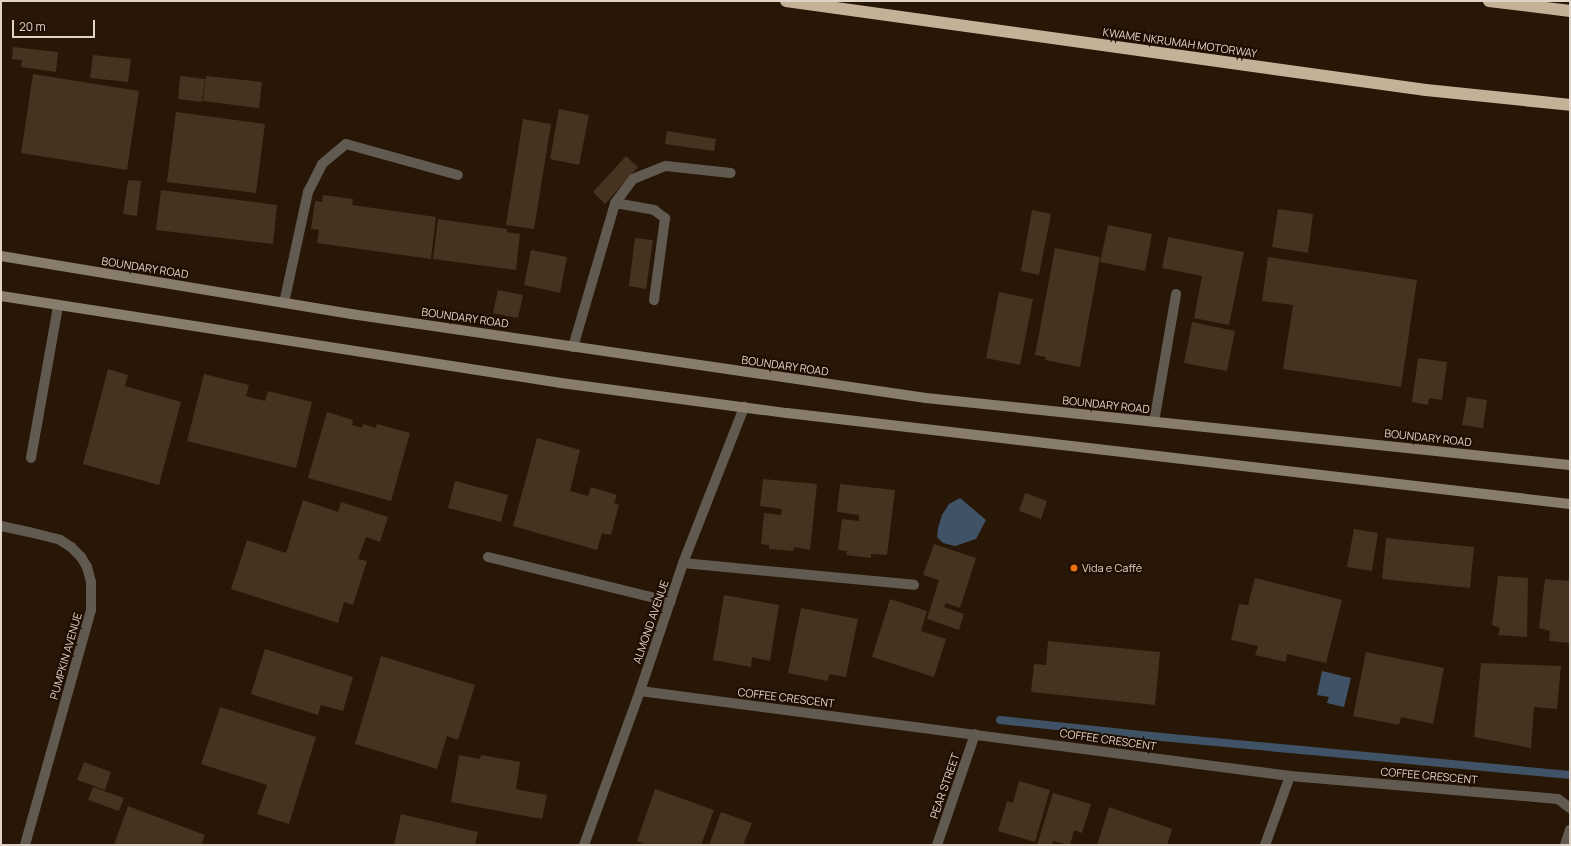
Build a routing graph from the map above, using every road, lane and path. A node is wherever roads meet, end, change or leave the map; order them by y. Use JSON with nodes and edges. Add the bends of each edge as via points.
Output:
{"nodes":[{"id":1,"x":786,"y":1,"type":"edge"},
{"id":2,"x":1489,"y":1,"type":"edge"},
{"id":3,"x":1570,"y":11,"type":"edge"},
{"id":4,"x":1570,"y":105,"type":"edge"},
{"id":5,"x":732,"y":173,"type":"dead end"},
{"id":6,"x":458,"y":175,"type":"dead end"},
{"id":7,"x":615,"y":203,"type":"junction"},
{"id":8,"x":1,"y":256,"type":"edge"},
{"id":9,"x":1176,"y":294,"type":"dead end"},
{"id":10,"x":1,"y":296,"type":"edge"},
{"id":11,"x":654,"y":300,"type":"dead end"},
{"id":12,"x":284,"y":303,"type":"junction"},
{"id":13,"x":58,"y":306,"type":"junction"},
{"id":14,"x":573,"y":347,"type":"junction"},
{"id":15,"x":744,"y":407,"type":"junction"},
{"id":16,"x":1154,"y":422,"type":"junction"},
{"id":17,"x":31,"y":458,"type":"dead end"},
{"id":18,"x":1570,"y":465,"type":"edge"},
{"id":19,"x":1570,"y":504,"type":"edge"},
{"id":20,"x":1,"y":526,"type":"edge"},
{"id":21,"x":488,"y":557,"type":"dead end"},
{"id":22,"x":683,"y":563,"type":"junction"},
{"id":23,"x":914,"y":585,"type":"dead end"},
{"id":24,"x":671,"y":602,"type":"junction"},
{"id":25,"x":640,"y":691,"type":"junction"},
{"id":26,"x":975,"y":734,"type":"junction"},
{"id":27,"x":1290,"y":776,"type":"junction"},
{"id":28,"x":1570,"y":808,"type":"edge"},
{"id":29,"x":1570,"y":830,"type":"edge"},
{"id":30,"x":25,"y":845,"type":"edge"},
{"id":31,"x":584,"y":845,"type":"edge"},
{"id":32,"x":937,"y":845,"type":"edge"},
{"id":33,"x":1265,"y":845,"type":"edge"},
{"id":34,"x":1565,"y":845,"type":"edge"}],
"edges":[{"from":1,"to":4,"type":"highway","name":"KWAME NKRUMAH MOTORWAY","via":[[1418,88]]},
{"from":2,"to":3,"type":"highway"},
{"from":5,"to":7,"type":"street","via":[[666,166],[633,179]]},
{"from":6,"to":12,"type":"street","via":[[346,144],[322,164],[308,192]]},
{"from":7,"to":11,"type":"street","via":[[654,210],[665,218]]},
{"from":7,"to":14,"type":"street"},
{"from":8,"to":12,"type":"main road","name":"BOUNDARY ROAD"},
{"from":9,"to":16,"type":"street"},
{"from":10,"to":13,"type":"main road"},
{"from":12,"to":14,"type":"main road","name":"BOUNDARY ROAD"},
{"from":13,"to":15,"type":"main road","via":[[561,383]]},
{"from":13,"to":17,"type":"street"},
{"from":14,"to":16,"type":"main road","name":"BOUNDARY ROAD","via":[[926,398]]},
{"from":15,"to":19,"type":"main road"},
{"from":15,"to":22,"type":"street","name":"ALMOND AVENUE"},
{"from":16,"to":18,"type":"main road","name":"BOUNDARY ROAD"},
{"from":20,"to":30,"type":"street","name":"PUMPKIN AVENUE","via":[[60,540],[81,557],[91,582],[91,610]]},
{"from":21,"to":24,"type":"street"},
{"from":22,"to":23,"type":"street"},
{"from":22,"to":24,"type":"street","name":"ALMOND AVENUE"},
{"from":24,"to":25,"type":"street","name":"ALMOND AVENUE"},
{"from":25,"to":26,"type":"street","name":"COFFEE CRESCENT"},
{"from":25,"to":31,"type":"street","name":"ALMOND AVENUE"},
{"from":26,"to":27,"type":"street","name":"COFFEE CRESCENT"},
{"from":26,"to":32,"type":"street","name":"PEAR STREET"},
{"from":27,"to":28,"type":"street","name":"COFFEE CRESCENT","via":[[1558,799]]},
{"from":27,"to":33,"type":"street"},
{"from":29,"to":34,"type":"street"}]}
